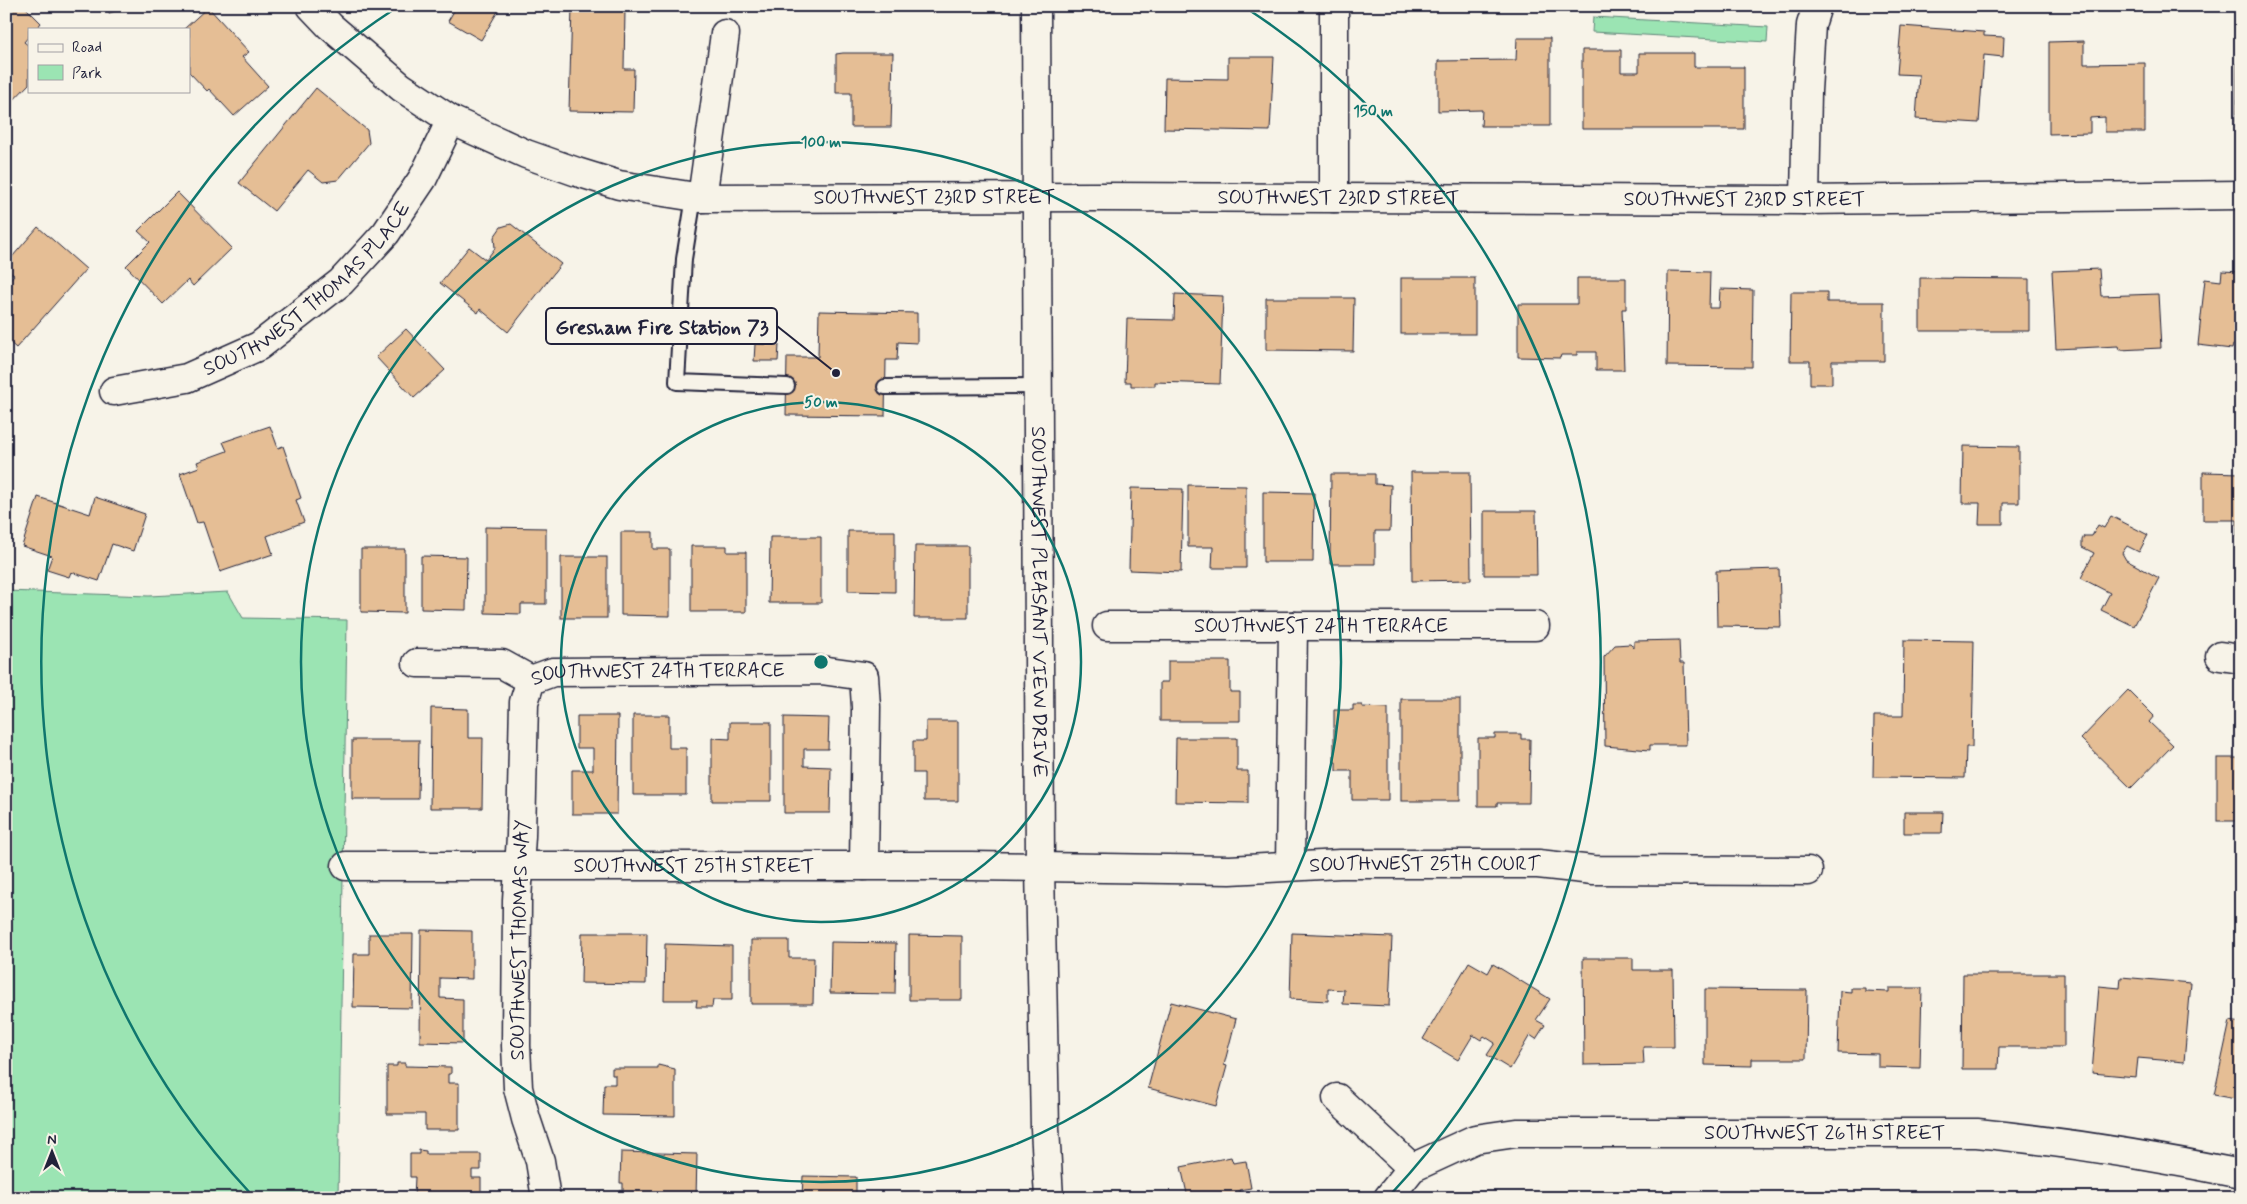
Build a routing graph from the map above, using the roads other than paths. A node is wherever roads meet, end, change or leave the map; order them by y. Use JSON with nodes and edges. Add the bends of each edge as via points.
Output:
{"nodes":[{"id":1,"x":311,"y":6,"type":"edge"},
{"id":2,"x":1036,"y":6,"type":"edge"},
{"id":3,"x":1334,"y":6,"type":"edge"},
{"id":4,"x":1817,"y":6,"type":"edge"},
{"id":5,"x":725,"y":34,"type":"dead end"},
{"id":6,"x":451,"y":120,"type":"junction"},
{"id":7,"x":2241,"y":195,"type":"edge"},
{"id":8,"x":1038,"y":197,"type":"junction"},
{"id":9,"x":698,"y":198,"type":"junction"},
{"id":10,"x":1334,"y":198,"type":"junction"},
{"id":11,"x":1805,"y":200,"type":"junction"},
{"id":12,"x":787,"y":386,"type":"dead end"},
{"id":13,"x":1038,"y":386,"type":"junction"},
{"id":14,"x":885,"y":387,"type":"dead end"},
{"id":15,"x":114,"y":391,"type":"dead end"},
{"id":16,"x":1107,"y":626,"type":"dead end"},
{"id":17,"x":1293,"y":626,"type":"junction"},
{"id":18,"x":1535,"y":626,"type":"dead end"},
{"id":19,"x":418,"y":663,"type":"dead end"},
{"id":20,"x":530,"y":680,"type":"junction"},
{"id":21,"x":346,"y":866,"type":"dead end"},
{"id":22,"x":519,"y":866,"type":"junction"},
{"id":23,"x":864,"y":866,"type":"junction"},
{"id":24,"x":1290,"y":866,"type":"junction"},
{"id":25,"x":1040,"y":867,"type":"junction"},
{"id":26,"x":1808,"y":871,"type":"dead end"},
{"id":27,"x":1337,"y":1098,"type":"dead end"},
{"id":28,"x":1412,"y":1168,"type":"junction"},
{"id":29,"x":2241,"y":1174,"type":"edge"},
{"id":30,"x":546,"y":1198,"type":"edge"},
{"id":31,"x":1049,"y":1198,"type":"edge"},
{"id":32,"x":1388,"y":1198,"type":"edge"}],
"edges":[{"from":1,"to":6,"type":"street","name":"SOUTHWEST 23RD STREET","via":[[401,87]]},
{"from":2,"to":8,"type":"street","name":"SOUTHWEST PLEASANT VIEW DRIVE"},
{"from":3,"to":10,"type":"street"},
{"from":4,"to":11,"type":"street","via":[[1812,25],[1807,92]]},
{"from":5,"to":9,"type":"street"},
{"from":6,"to":9,"type":"street","name":"SOUTHWEST 23RD STREET","via":[[526,154],[576,172],[619,185]]},
{"from":6,"to":15,"type":"street","name":"SOUTHWEST THOMAS PLACE","via":[[423,178],[386,233],[341,282],[259,346],[187,378]]},
{"from":7,"to":11,"type":"street","name":"SOUTHWEST 23RD STREET"},
{"from":8,"to":9,"type":"street","name":"SOUTHWEST 23RD STREET"},
{"from":8,"to":10,"type":"street","name":"SOUTHWEST 23RD STREET"},
{"from":8,"to":13,"type":"street","name":"SOUTHWEST PLEASANT VIEW DRIVE"},
{"from":9,"to":12,"type":"lane","via":[[684,258],[677,382]]},
{"from":10,"to":11,"type":"street","name":"SOUTHWEST 23RD STREET"},
{"from":13,"to":14,"type":"lane"},
{"from":13,"to":25,"type":"street","name":"SOUTHWEST PLEASANT VIEW DRIVE"},
{"from":16,"to":17,"type":"street","name":"SOUTHWEST 24TH TERRACE"},
{"from":17,"to":18,"type":"street","name":"SOUTHWEST 24TH TERRACE"},
{"from":17,"to":24,"type":"street"},
{"from":19,"to":20,"type":"street","name":"SOUTHWEST 24TH TERRACE","via":[[502,664]]},
{"from":20,"to":22,"type":"street","name":"SOUTHWEST THOMAS WAY","via":[[524,702]]},
{"from":20,"to":23,"type":"street","name":"SOUTHWEST 24TH TERRACE","via":[[552,672],[821,670],[864,676]]},
{"from":21,"to":22,"type":"street","name":"SOUTHWEST 25TH STREET"},
{"from":22,"to":23,"type":"street","name":"SOUTHWEST 25TH STREET"},
{"from":22,"to":30,"type":"street","name":"SOUTHWEST THOMAS WAY","via":[[518,1088],[540,1161]]},
{"from":23,"to":25,"type":"street","name":"SOUTHWEST 25TH STREET"},
{"from":24,"to":25,"type":"street","name":"SOUTHWEST 25TH COURT","via":[[1230,870]]},
{"from":24,"to":26,"type":"street","name":"SOUTHWEST 25TH COURT","via":[[1538,864],[1593,870]]},
{"from":25,"to":31,"type":"street","name":"SOUTHWEST PLEASANT VIEW DRIVE"},
{"from":27,"to":28,"type":"street"},
{"from":28,"to":29,"type":"street","name":"SOUTHWEST 26TH STREET","via":[[1475,1139],[1516,1133],[1977,1133],[2155,1156]]},
{"from":28,"to":32,"type":"street"}]}
